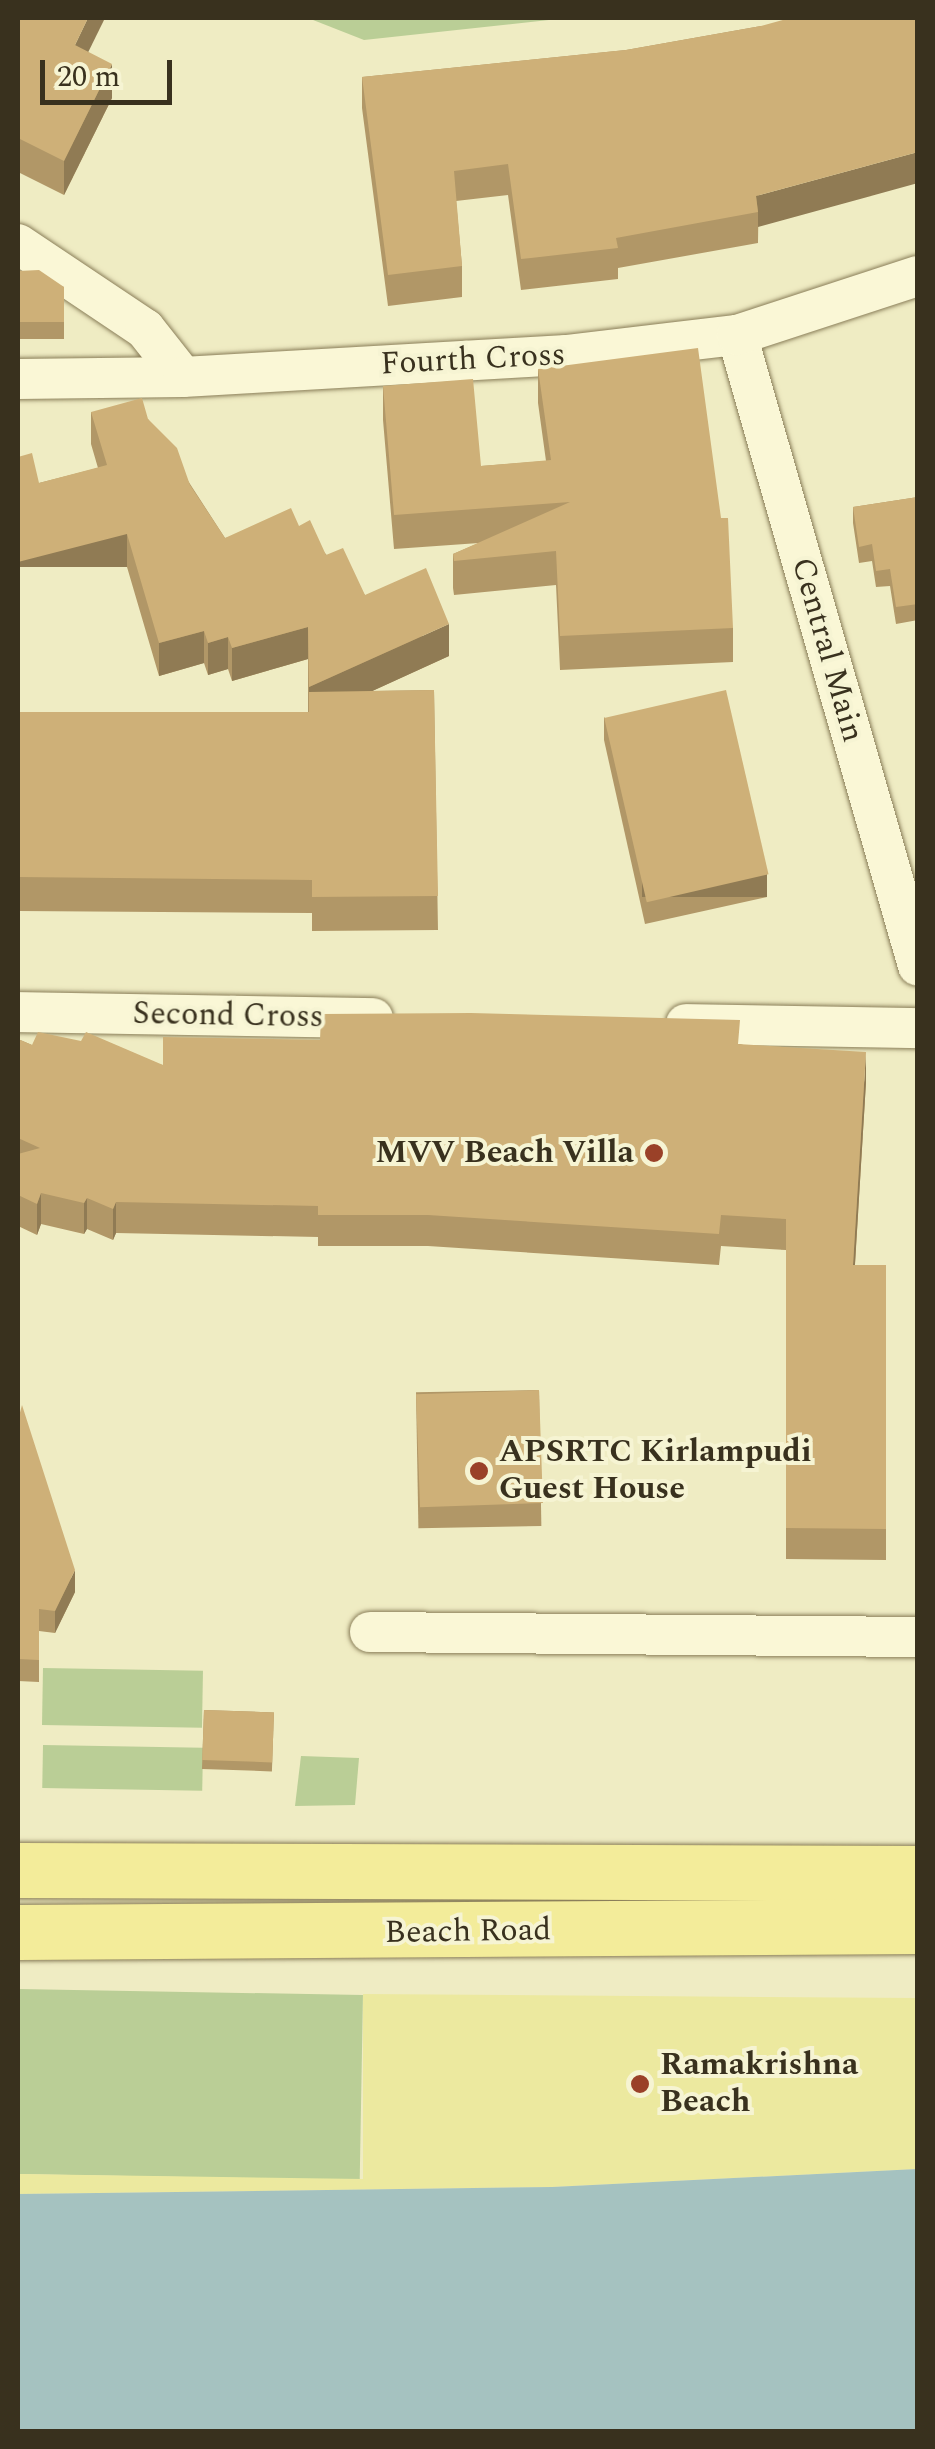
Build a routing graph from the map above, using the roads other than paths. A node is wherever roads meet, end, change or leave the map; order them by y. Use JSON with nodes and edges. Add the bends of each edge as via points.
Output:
{"nodes":[{"id":1,"x":18,"y":244,"type":"edge"},
{"id":2,"x":918,"y":276,"type":"edge"},
{"id":3,"x":737,"y":335,"type":"junction"},
{"id":4,"x":183,"y":377,"type":"junction"},
{"id":5,"x":18,"y":378,"type":"edge"},
{"id":6,"x":918,"y":966,"type":"edge"},
{"id":7,"x":18,"y":1012,"type":"edge"},
{"id":8,"x":409,"y":1019,"type":"edge"},
{"id":9,"x":644,"y":1023,"type":"edge"},
{"id":10,"x":918,"y":1028,"type":"edge"},
{"id":11,"x":370,"y":1632,"type":"dead end"},
{"id":12,"x":918,"y":1637,"type":"edge"},
{"id":13,"x":18,"y":1870,"type":"edge"},
{"id":14,"x":918,"y":1873,"type":"edge"},
{"id":15,"x":918,"y":1926,"type":"edge"},
{"id":16,"x":18,"y":1932,"type":"edge"}],
"edges":[{"from":1,"to":4,"type":"street","via":[[145,330]]},
{"from":2,"to":3,"type":"street","name":"Fourth Cross"},
{"from":3,"to":4,"type":"street","name":"Fourth Cross","via":[[566,355]]},
{"from":3,"to":6,"type":"street","name":"Central Main"},
{"from":4,"to":5,"type":"street","name":"Fourth Cross"},
{"from":7,"to":8,"type":"street","name":"Second Cross"},
{"from":9,"to":10,"type":"street"},
{"from":11,"to":12,"type":"street"},
{"from":13,"to":14,"type":"main road","name":"Beach Road"},
{"from":15,"to":16,"type":"main road","name":"Beach Road"}]}
